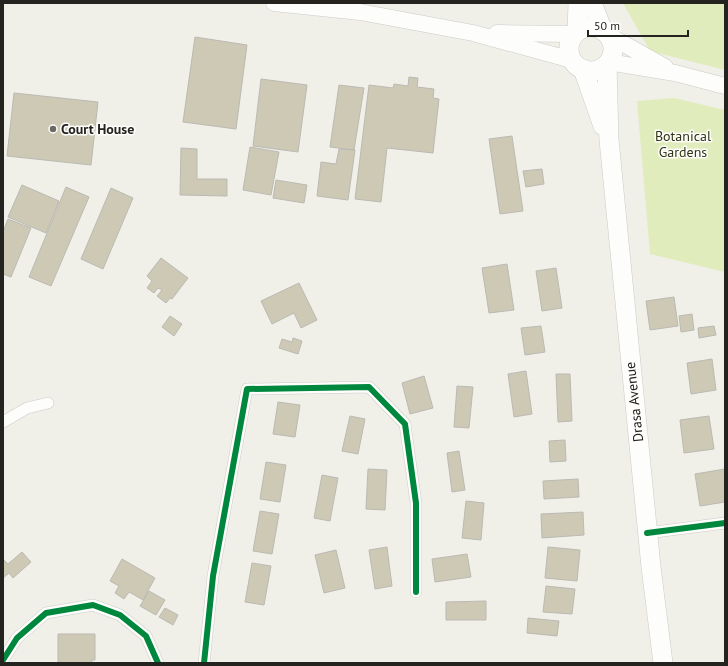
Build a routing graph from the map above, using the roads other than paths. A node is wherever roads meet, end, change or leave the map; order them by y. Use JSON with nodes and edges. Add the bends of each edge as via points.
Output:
{"nodes":[{"id":1,"x":274,"y":3,"type":"edge"},
{"id":2,"x":578,"y":3,"type":"edge"},
{"id":3,"x":592,"y":3,"type":"edge"},
{"id":4,"x":473,"y":33,"type":"junction"},
{"id":5,"x":576,"y":33,"type":"junction"},
{"id":6,"x":605,"y":33,"type":"junction"},
{"id":7,"x":608,"y":63,"type":"junction"},
{"id":8,"x":577,"y":65,"type":"junction"},
{"id":9,"x":675,"y":73,"type":"junction"},
{"id":10,"x":725,"y":86,"type":"edge"},
{"id":11,"x":609,"y":140,"type":"junction"},
{"id":12,"x":48,"y":403,"type":"dead end"},
{"id":13,"x":3,"y":422,"type":"edge"},
{"id":14,"x":725,"y":523,"type":"edge"},
{"id":15,"x":647,"y":533,"type":"junction"},
{"id":16,"x":416,"y":592,"type":"dead end"},
{"id":17,"x":3,"y":660,"type":"edge"},
{"id":18,"x":158,"y":663,"type":"edge"},
{"id":19,"x":204,"y":663,"type":"edge"},
{"id":20,"x":663,"y":663,"type":"edge"}],
"edges":[{"from":1,"to":4,"type":"main road","via":[[360,12]]},
{"from":2,"to":5,"type":"highway"},
{"from":3,"to":6,"type":"highway"},
{"from":4,"to":5,"type":"main road"},
{"from":4,"to":8,"type":"main road"},
{"from":5,"to":6,"type":"highway","via":[[590,27]]},
{"from":5,"to":8,"type":"highway","via":[[569,46],[570,54]]},
{"from":6,"to":7,"type":"highway","via":[[613,48]]},
{"from":6,"to":9,"type":"main road"},
{"from":7,"to":8,"type":"highway","via":[[602,68],[589,71]]},
{"from":7,"to":9,"type":"main road"},
{"from":7,"to":11,"type":"highway","name":"Drasa Avenue"},
{"from":8,"to":11,"type":"highway","name":"Drasa Avenue"},
{"from":9,"to":10,"type":"main road"},
{"from":11,"to":15,"type":"highway","name":"Drasa Avenue"},
{"from":12,"to":13,"type":"street","via":[[27,408]]},
{"from":14,"to":15,"type":"street"},
{"from":15,"to":20,"type":"highway","name":"Drasa Avenue"},
{"from":16,"to":19,"type":"street","via":[[416,503],[405,424],[369,387],[247,389],[213,576]]},
{"from":17,"to":18,"type":"street","via":[[18,638],[46,613],[93,605],[120,615],[146,636]]}]}
